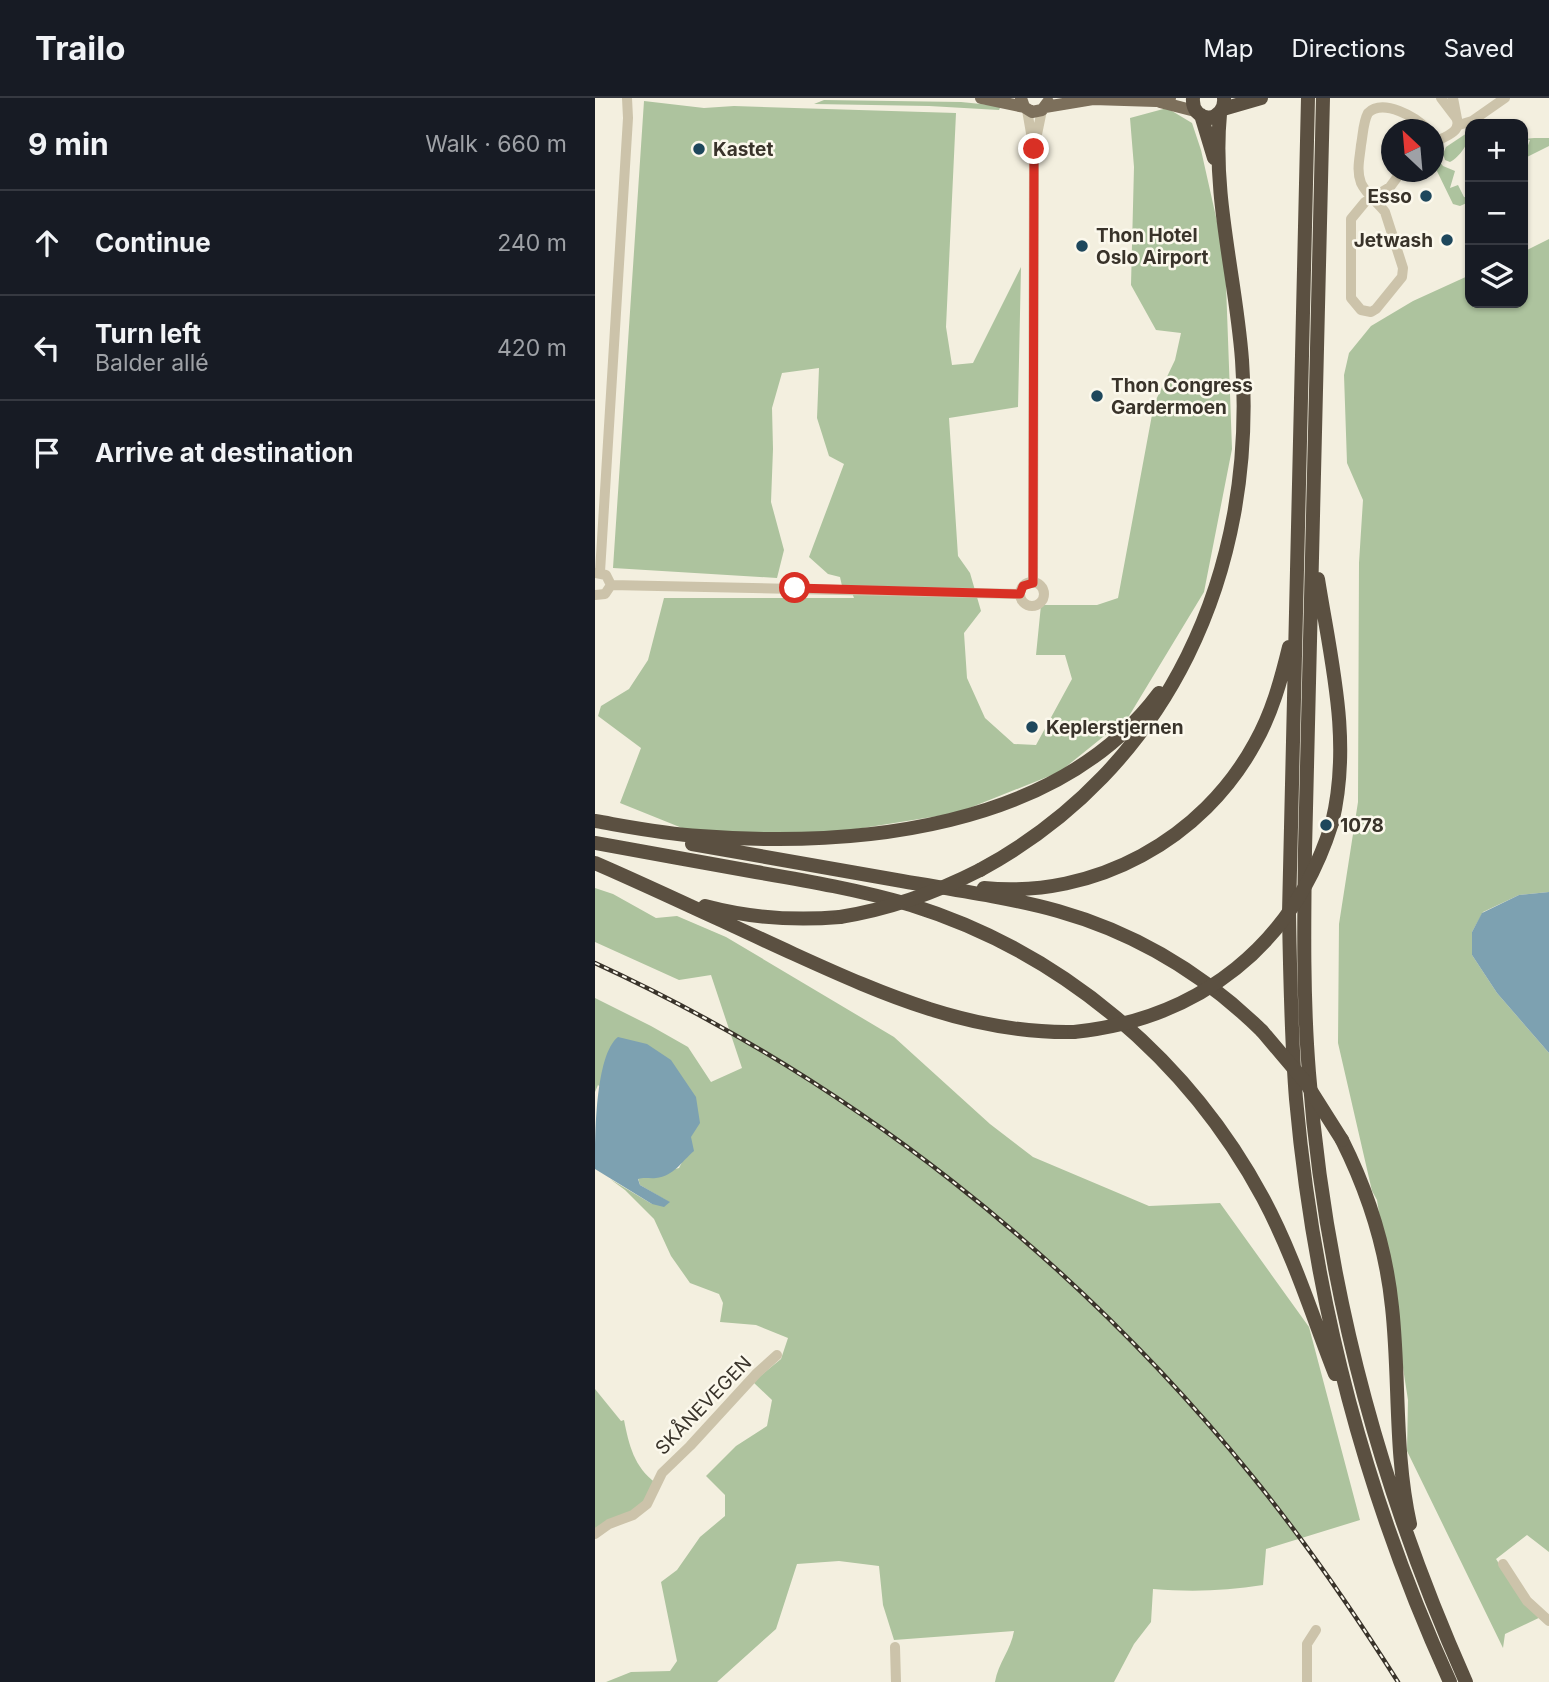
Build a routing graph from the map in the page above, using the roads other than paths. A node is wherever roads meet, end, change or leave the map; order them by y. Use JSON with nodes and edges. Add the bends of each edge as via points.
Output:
{"nodes":[{"id":1,"x":627,"y":98,"type":"edge"},
{"id":2,"x":635,"y":98,"type":"edge"},
{"id":3,"x":981,"y":98,"type":"edge"},
{"id":4,"x":1170,"y":98,"type":"edge"},
{"id":5,"x":1261,"y":98,"type":"edge"},
{"id":6,"x":1306,"y":98,"type":"edge"},
{"id":7,"x":1323,"y":98,"type":"edge"},
{"id":8,"x":1441,"y":98,"type":"edge"},
{"id":9,"x":1453,"y":98,"type":"edge"},
{"id":10,"x":1505,"y":98,"type":"edge"},
{"id":11,"x":1089,"y":99,"type":"edge"},
{"id":12,"x":1156,"y":101,"type":"junction"},
{"id":13,"x":1024,"y":105,"type":"edge"},
{"id":14,"x":1045,"y":105,"type":"edge"},
{"id":15,"x":1222,"y":107,"type":"edge"},
{"id":16,"x":1196,"y":108,"type":"edge"},
{"id":17,"x":628,"y":118,"type":"junction"},
{"id":18,"x":1417,"y":119,"type":"edge"},
{"id":19,"x":1458,"y":122,"type":"junction"},
{"id":20,"x":1444,"y":136,"type":"edge"},
{"id":21,"x":1034,"y":149,"type":"junction"},
{"id":22,"x":1219,"y":176,"type":"junction"},
{"id":23,"x":1394,"y":182,"type":"edge"},
{"id":24,"x":1373,"y":199,"type":"junction"},
{"id":25,"x":1312,"y":536,"type":"junction"},
{"id":26,"x":597,"y":572,"type":"edge"},
{"id":27,"x":1033,"y":583,"type":"junction"},
{"id":28,"x":611,"y":584,"type":"junction"},
{"id":29,"x":595,"y":594,"type":"edge"},
{"id":30,"x":1020,"y":594,"type":"junction"},
{"id":31,"x":1211,"y":601,"type":"junction"},
{"id":32,"x":1295,"y":611,"type":"junction"},
{"id":33,"x":595,"y":821,"type":"edge"},
{"id":34,"x":595,"y":827,"type":"edge"},
{"id":35,"x":595,"y":843,"type":"edge"},
{"id":36,"x":595,"y":863,"type":"edge"},
{"id":37,"x":920,"y":884,"type":"junction"},
{"id":38,"x":673,"y":899,"type":"junction"},
{"id":39,"x":777,"y":1355,"type":"dead end"},
{"id":40,"x":1361,"y":1443,"type":"junction"},
{"id":41,"x":595,"y":1534,"type":"edge"},
{"id":42,"x":1503,"y":1564,"type":"dead end"},
{"id":43,"x":1427,"y":1590,"type":"junction"},
{"id":44,"x":1549,"y":1622,"type":"edge"},
{"id":45,"x":1316,"y":1630,"type":"dead end"},
{"id":46,"x":894,"y":1647,"type":"dead end"},
{"id":47,"x":896,"y":1682,"type":"edge"},
{"id":48,"x":1307,"y":1682,"type":"edge"},
{"id":49,"x":1450,"y":1682,"type":"edge"},
{"id":50,"x":1466,"y":1682,"type":"edge"}],
"edges":[{"from":1,"to":17,"type":"street"},
{"from":2,"to":17,"type":"street"},
{"from":3,"to":13,"type":"main road"},
{"from":4,"to":12,"type":"main road"},
{"from":5,"to":15,"type":"highway"},
{"from":6,"to":32,"type":"highway"},
{"from":7,"to":25,"type":"highway"},
{"from":8,"to":19,"type":"street"},
{"from":9,"to":19,"type":"street"},
{"from":10,"to":19,"type":"street","via":[[1472,121]]},
{"from":11,"to":12,"type":"main road"},
{"from":11,"to":14,"type":"main road"},
{"from":12,"to":16,"type":"main road"},
{"from":13,"to":14,"type":"main road","via":[[1032,112]]},
{"from":13,"to":21,"type":"street"},
{"from":14,"to":21,"type":"street"},
{"from":15,"to":16,"type":"highway","via":[[1210,118]]},
{"from":15,"to":22,"type":"highway"},
{"from":16,"to":22,"type":"highway"},
{"from":17,"to":26,"type":"street"},
{"from":18,"to":24,"type":"street","via":[[1401,107],[1384,105],[1370,110],[1358,171]]},
{"from":19,"to":20,"type":"street","via":[[1457,130]]},
{"from":21,"to":27,"type":"street"},
{"from":22,"to":31,"type":"highway","via":[[1240,340],[1244,421],[1233,519]]},
{"from":23,"to":24,"type":"street"},
{"from":24,"to":24,"type":"street","via":[[1351,219],[1350,239],[1351,298],[1361,310],[1371,312],[1402,277],[1403,268],[1390,223]]},
{"from":25,"to":38,"type":"highway","bridge":true,"via":[[1341,726],[1341,773],[1332,823],[1298,899],[1242,964],[1212,986],[1169,1010],[1128,1023],[1074,1032],[1007,1029],[929,1010],[867,987]]},
{"from":25,"to":43,"type":"highway","via":[[1304,947],[1316,1144],[1330,1244],[1354,1360],[1383,1466]]},
{"from":26,"to":28,"type":"street","via":[[609,577]]},
{"from":27,"to":30,"type":"street","via":[[1023,586]]},
{"from":27,"to":30,"type":"street","via":[[1042,589],[1040,603],[1027,606]]},
{"from":28,"to":29,"type":"street","via":[[605,594]]},
{"from":28,"to":30,"type":"street"},
{"from":31,"to":33,"type":"highway","via":[[1175,670],[1127,729],[1066,776],[1002,805],[917,826],[797,838],[699,836]]},
{"from":31,"to":38,"type":"highway","bridge":true,"via":[[1172,688],[1119,761],[1046,828],[980,870],[899,904],[840,917],[767,918]]},
{"from":32,"to":37,"type":"highway","via":[[1275,698],[1255,743],[1216,798],[1179,832],[1127,864],[1068,883],[1015,889]]},
{"from":32,"to":40,"type":"highway","via":[[1289,901],[1293,1061],[1318,1257]]},
{"from":34,"to":37,"type":"highway"},
{"from":35,"to":40,"type":"highway","via":[[807,881],[912,906],[1014,948],[1109,1011],[1179,1078],[1252,1178],[1290,1254]]},
{"from":36,"to":38,"type":"highway"},
{"from":37,"to":43,"type":"highway","bridge":true,"via":[[1058,911],[1123,934],[1203,981],[1262,1031],[1306,1083],[1342,1140],[1367,1199],[1387,1272],[1403,1484]]},
{"from":39,"to":41,"type":"street","name":"SKÅNEVEGEN","via":[[662,1473],[647,1504]]},
{"from":40,"to":49,"type":"highway","via":[[1406,1577]]},
{"from":42,"to":44,"type":"street","via":[[1527,1601]]},
{"from":43,"to":50,"type":"highway"},
{"from":45,"to":48,"type":"street","via":[[1307,1644]]},
{"from":46,"to":47,"type":"street"}]}
